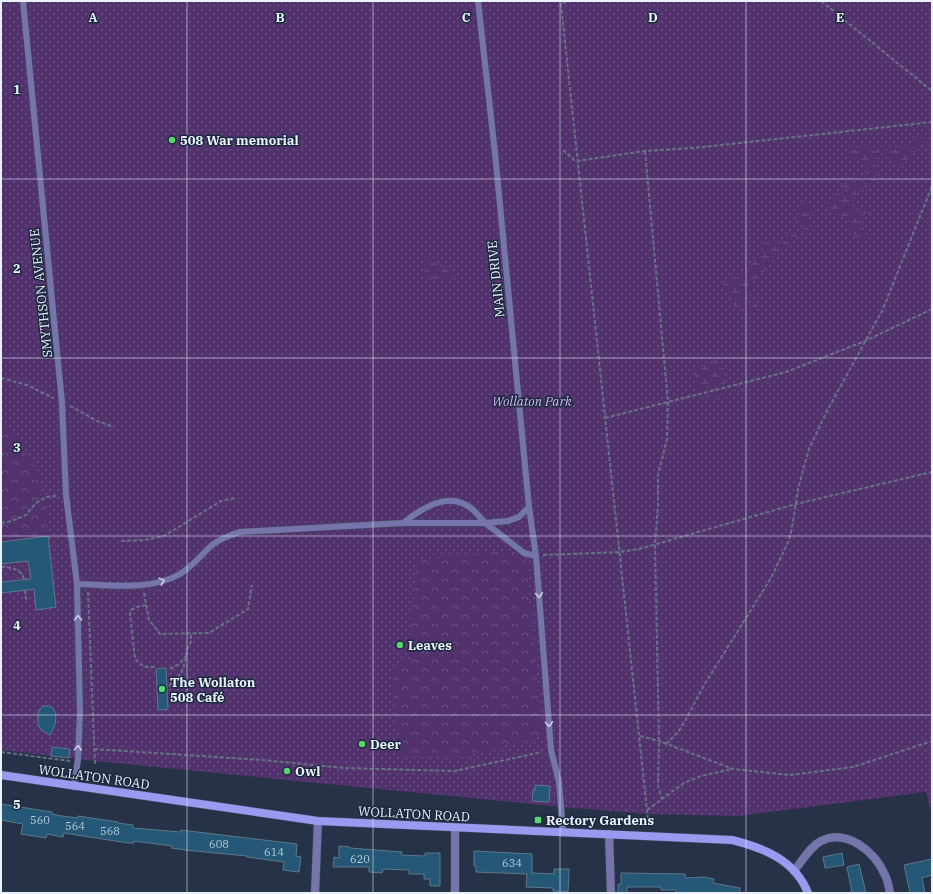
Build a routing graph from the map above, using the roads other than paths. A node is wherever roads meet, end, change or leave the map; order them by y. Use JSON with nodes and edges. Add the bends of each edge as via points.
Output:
{"nodes":[{"id":1,"x":23,"y":1,"type":"edge"},
{"id":2,"x":478,"y":1,"type":"edge"},
{"id":3,"x":529,"y":507,"type":"junction"},
{"id":4,"x":485,"y":523,"type":"junction"},
{"id":5,"x":403,"y":524,"type":"junction"},
{"id":6,"x":536,"y":556,"type":"junction"},
{"id":7,"x":77,"y":584,"type":"junction"},
{"id":8,"x":1,"y":775,"type":"edge"},
{"id":9,"x":74,"y":787,"type":"junction"},
{"id":10,"x":318,"y":821,"type":"junction"},
{"id":11,"x":454,"y":828,"type":"junction"},
{"id":12,"x":563,"y":832,"type":"junction"},
{"id":13,"x":609,"y":834,"type":"junction"},
{"id":14,"x":794,"y":871,"type":"junction"},
{"id":15,"x":315,"y":893,"type":"edge"},
{"id":16,"x":455,"y":893,"type":"edge"},
{"id":17,"x":611,"y":893,"type":"edge"},
{"id":18,"x":808,"y":893,"type":"edge"},
{"id":19,"x":890,"y":893,"type":"edge"}],
"edges":[{"from":1,"to":7,"type":"lane","name":"SMYTHSON AVENUE","via":[[62,402],[66,495]]},
{"from":2,"to":3,"type":"lane","name":"MAIN DRIVE"},
{"from":3,"to":4,"type":"lane","via":[[519,517]]},
{"from":3,"to":6,"type":"lane","name":"MAIN DRIVE"},
{"from":4,"to":5,"type":"lane"},
{"from":4,"to":5,"type":"lane","via":[[472,509],[457,500],[437,502],[414,514]]},
{"from":4,"to":6,"type":"lane","via":[[524,553]]},
{"from":7,"to":5,"type":"lane","one_way":true,"via":[[143,585],[158,582],[179,574],[196,562],[212,545],[240,532]]},
{"from":6,"to":12,"type":"lane","name":"MAIN DRIVE","one_way":true,"via":[[551,750],[559,782]]},
{"from":9,"to":7,"type":"lane","name":"SMYTHSON AVENUE","one_way":true,"via":[[80,712]]},
{"from":8,"to":9,"type":"street","name":"WOLLATON ROAD"},
{"from":9,"to":10,"type":"street","name":"WOLLATON ROAD"},
{"from":10,"to":11,"type":"street","name":"WOLLATON ROAD"},
{"from":10,"to":15,"type":"street"},
{"from":11,"to":12,"type":"street","name":"WOLLATON ROAD"},
{"from":11,"to":16,"type":"street"},
{"from":12,"to":13,"type":"street","name":"WOLLATON ROAD"},
{"from":13,"to":14,"type":"street","name":"WOLLATON ROAD","via":[[732,840],[764,850]]},
{"from":13,"to":17,"type":"street"},
{"from":14,"to":18,"type":"street","name":"WOLLATON ROAD","via":[[804,882]]},
{"from":14,"to":19,"type":"street","via":[[820,842],[829,838],[849,839],[860,845],[879,863],[887,878]]}]}
